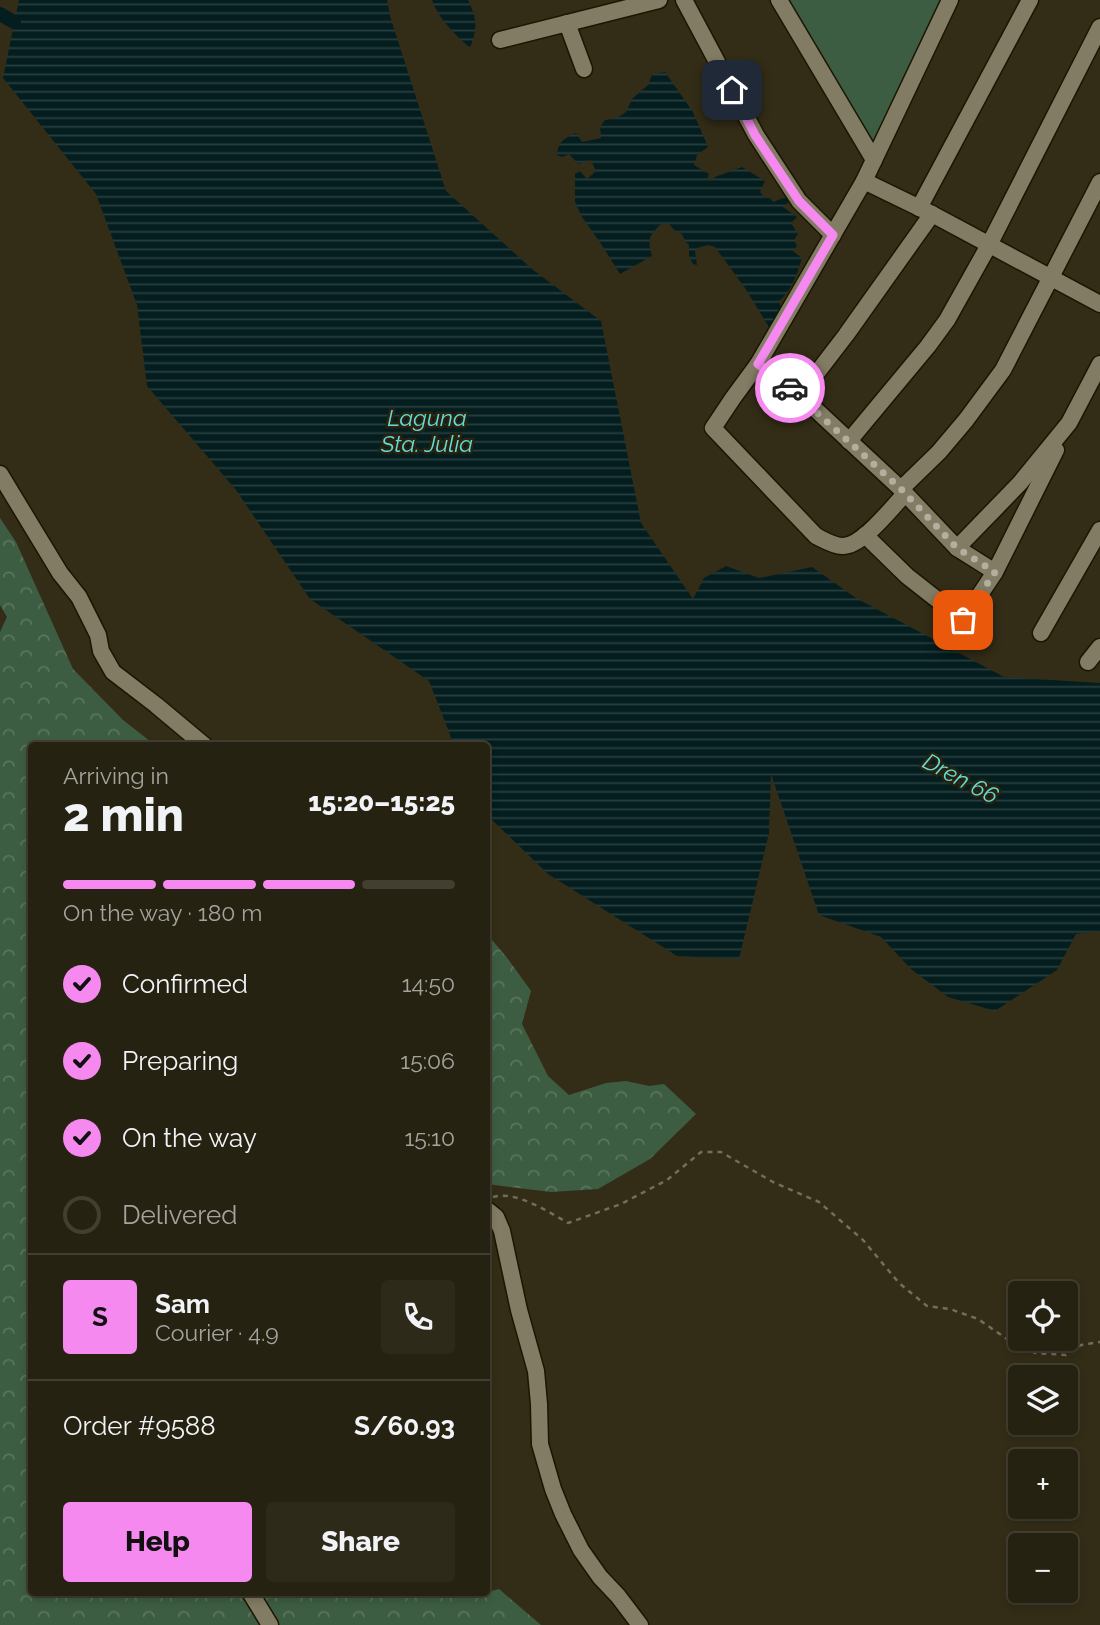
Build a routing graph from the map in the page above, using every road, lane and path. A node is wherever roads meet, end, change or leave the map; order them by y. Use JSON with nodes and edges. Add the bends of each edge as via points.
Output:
{"nodes":[{"id":1,"x":659,"y":0,"type":"edge"},
{"id":2,"x":684,"y":0,"type":"edge"},
{"id":3,"x":779,"y":0,"type":"edge"},
{"id":4,"x":950,"y":0,"type":"edge"},
{"id":5,"x":1030,"y":0,"type":"edge"},
{"id":6,"x":567,"y":23,"type":"junction"},
{"id":7,"x":1100,"y":27,"type":"edge"},
{"id":8,"x":499,"y":40,"type":"dead end"},
{"id":9,"x":584,"y":69,"type":"dead end"},
{"id":10,"x":874,"y":160,"type":"junction"},
{"id":11,"x":864,"y":181,"type":"junction"},
{"id":12,"x":1100,"y":182,"type":"edge"},
{"id":13,"x":925,"y":211,"type":"junction"},
{"id":14,"x":833,"y":235,"type":"junction"},
{"id":15,"x":989,"y":245,"type":"junction"},
{"id":16,"x":1051,"y":277,"type":"junction"},
{"id":17,"x":1100,"y":304,"type":"edge"},
{"id":18,"x":758,"y":364,"type":"junction"},
{"id":19,"x":1100,"y":364,"type":"edge"},
{"id":20,"x":800,"y":395,"type":"junction"},
{"id":21,"x":1069,"y":423,"type":"junction"},
{"id":22,"x":849,"y":442,"type":"junction"},
{"id":23,"x":0,"y":474,"type":"edge"},
{"id":24,"x":903,"y":491,"type":"junction"},
{"id":25,"x":1100,"y":530,"type":"edge"},
{"id":26,"x":865,"y":535,"type":"junction"},
{"id":27,"x":957,"y":548,"type":"junction"},
{"id":28,"x":995,"y":572,"type":"junction"},
{"id":29,"x":1041,"y":633,"type":"dead end"},
{"id":30,"x":1100,"y":647,"type":"edge"},
{"id":31,"x":1088,"y":662,"type":"dead end"},
{"id":32,"x":200,"y":742,"type":"edge"},
{"id":33,"x":490,"y":1198,"type":"edge"},
{"id":34,"x":490,"y":1212,"type":"edge"},
{"id":35,"x":1100,"y":1342,"type":"edge"},
{"id":36,"x":252,"y":1596,"type":"edge"},
{"id":37,"x":270,"y":1625,"type":"edge"},
{"id":38,"x":640,"y":1625,"type":"edge"}],
"edges":[{"from":1,"to":6,"type":"street"},
{"from":2,"to":14,"type":"street","via":[[755,135],[799,201]]},
{"from":3,"to":10,"type":"street"},
{"from":4,"to":10,"type":"street"},
{"from":5,"to":13,"type":"street"},
{"from":6,"to":8,"type":"street"},
{"from":6,"to":9,"type":"street"},
{"from":7,"to":15,"type":"street"},
{"from":10,"to":11,"type":"street"},
{"from":11,"to":13,"type":"street"},
{"from":11,"to":14,"type":"street"},
{"from":12,"to":16,"type":"street"},
{"from":13,"to":15,"type":"street"},
{"from":13,"to":20,"type":"street","via":[[846,335]]},
{"from":14,"to":18,"type":"street"},
{"from":15,"to":16,"type":"street"},
{"from":15,"to":22,"type":"street","via":[[947,320]]},
{"from":16,"to":17,"type":"street"},
{"from":16,"to":24,"type":"street","via":[[1003,370],[953,436]]},
{"from":18,"to":20,"type":"street"},
{"from":18,"to":26,"type":"street","via":[[713,428],[817,536],[843,547]]},
{"from":19,"to":21,"type":"street"},
{"from":20,"to":22,"type":"street"},
{"from":21,"to":27,"type":"street","via":[[1020,483]]},
{"from":21,"to":28,"type":"street"},
{"from":22,"to":24,"type":"street"},
{"from":23,"to":32,"type":"street","via":[[79,597],[113,672]]},
{"from":24,"to":26,"type":"street"},
{"from":24,"to":27,"type":"street"},
{"from":25,"to":29,"type":"street"},
{"from":26,"to":28,"type":"street","via":[[963,620]]},
{"from":27,"to":28,"type":"street"},
{"from":30,"to":31,"type":"street"},
{"from":33,"to":35,"type":"path","via":[[502,1194],[568,1223],[621,1204],[667,1180],[701,1152],[721,1152],[819,1202],[926,1306],[978,1319],[1035,1353],[1066,1355],[1081,1345]]},
{"from":34,"to":38,"type":"street","via":[[502,1231],[536,1371],[540,1444],[553,1489],[581,1550]]},
{"from":36,"to":37,"type":"street"}]}
